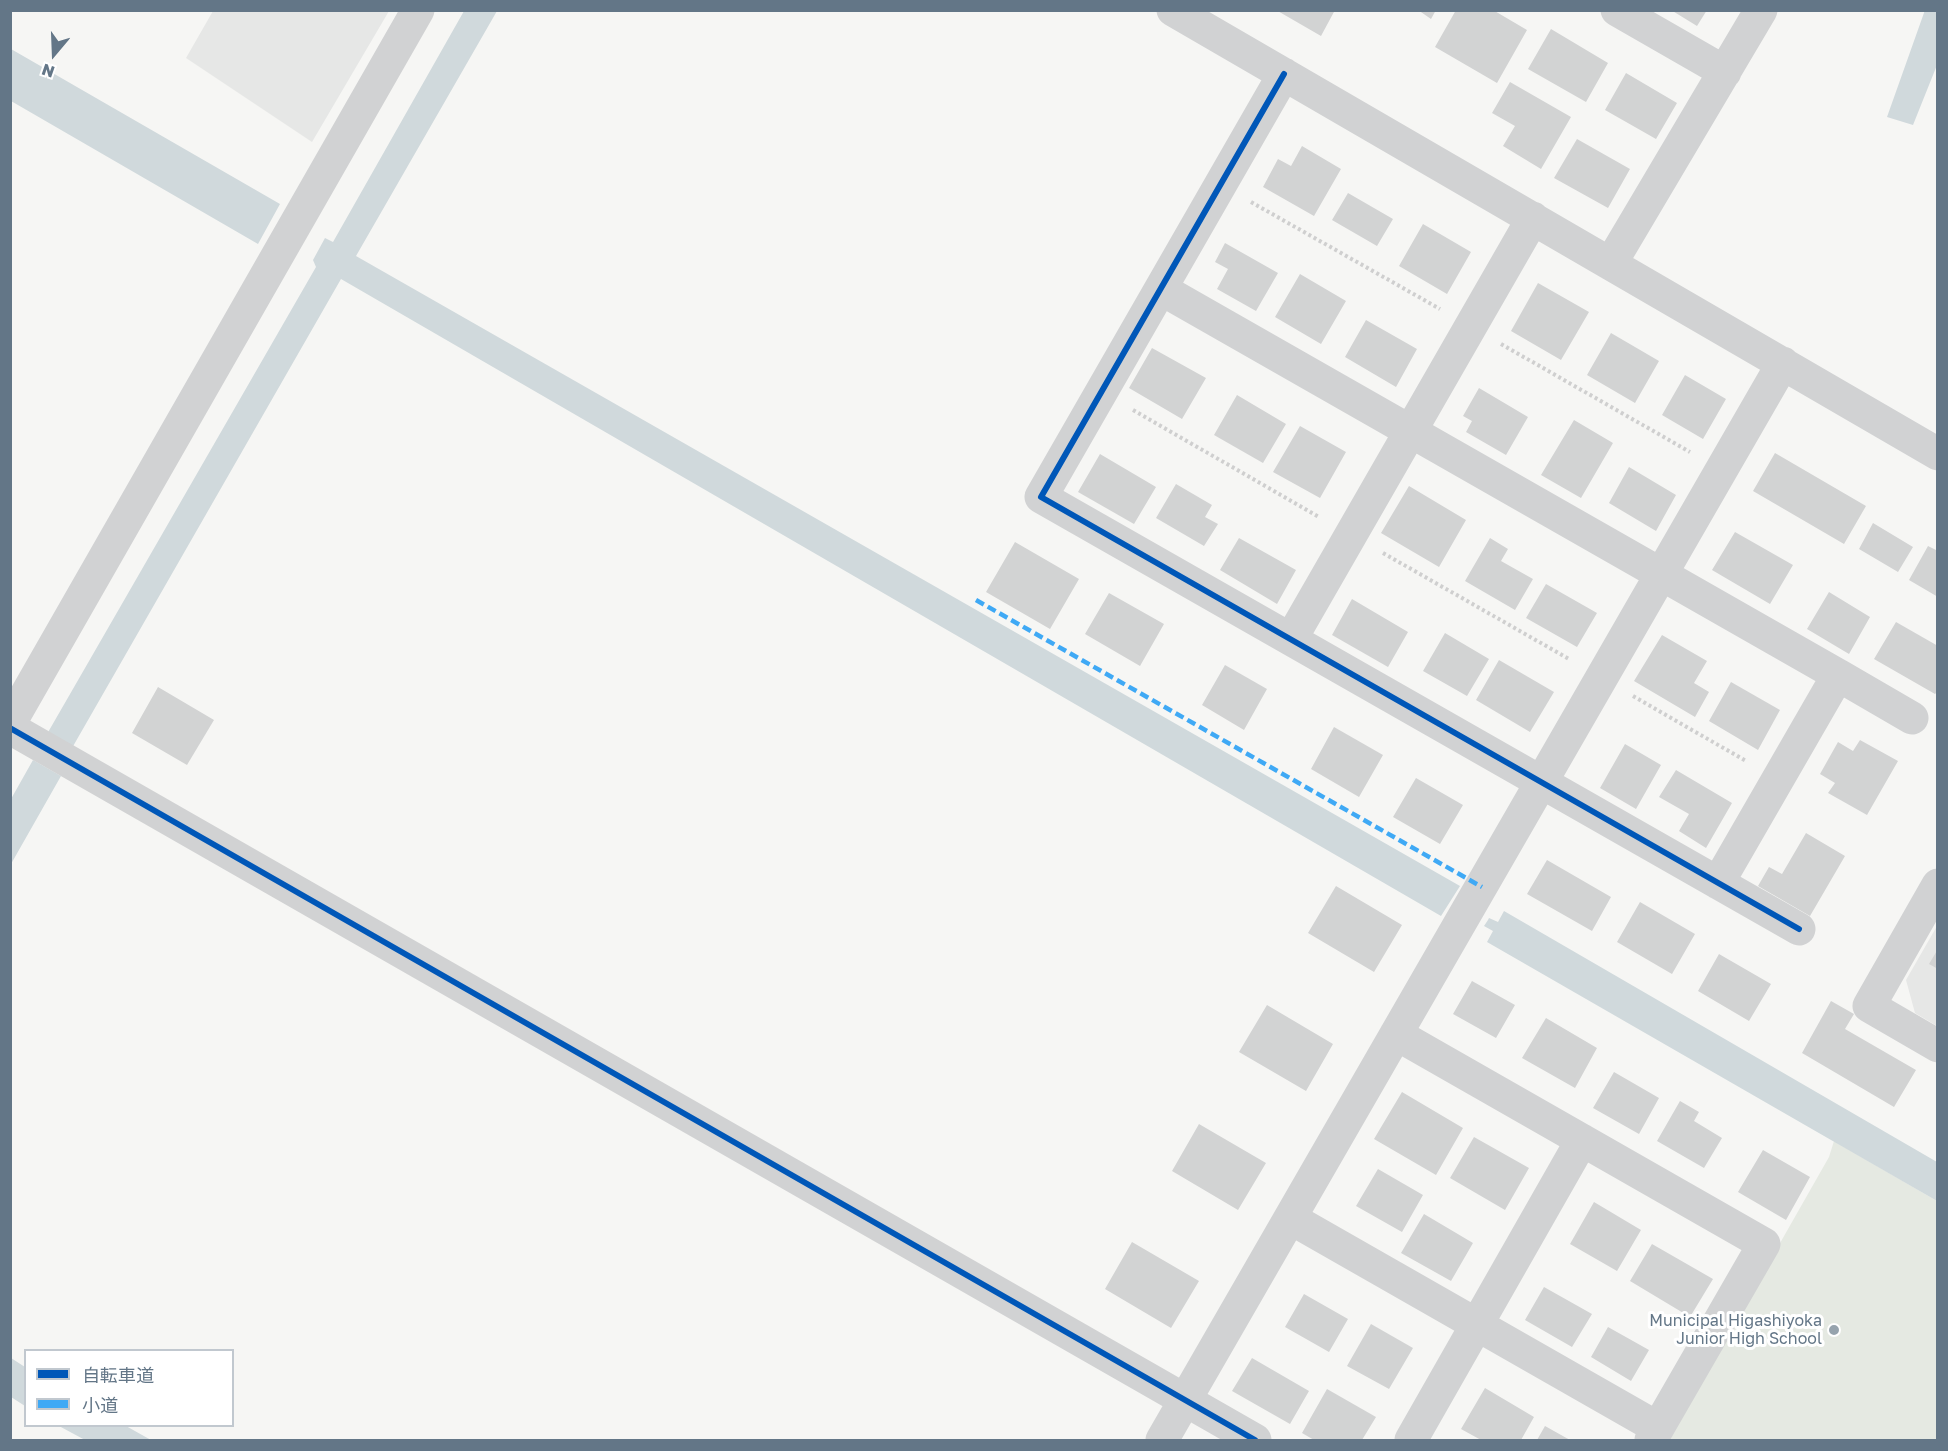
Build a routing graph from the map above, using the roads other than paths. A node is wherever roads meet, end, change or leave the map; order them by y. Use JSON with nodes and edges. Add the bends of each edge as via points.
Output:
{"nodes":[{"id":1,"x":418,"y":10,"type":"edge"},
{"id":2,"x":1173,"y":10,"type":"edge"},
{"id":3,"x":1617,"y":10,"type":"edge"},
{"id":4,"x":1761,"y":10,"type":"edge"},
{"id":5,"x":1725,"y":72,"type":"junction"},
{"id":6,"x":1284,"y":74,"type":"junction"},
{"id":7,"x":1533,"y":218,"type":"junction"},
{"id":8,"x":1611,"y":263,"type":"junction"},
{"id":9,"x":1161,"y":289,"type":"junction"},
{"id":10,"x":1783,"y":363,"type":"junction"},
{"id":11,"x":1410,"y":431,"type":"junction"},
{"id":12,"x":1938,"y":454,"type":"edge"},
{"id":13,"x":1661,"y":575,"type":"junction"},
{"id":14,"x":1291,"y":639,"type":"junction"},
{"id":15,"x":1838,"y":675,"type":"junction"},
{"id":16,"x":1912,"y":718,"type":"dead end"},
{"id":17,"x":10,"y":723,"type":"edge"},
{"id":18,"x":10,"y":728,"type":"edge"},
{"id":19,"x":1542,"y":783,"type":"junction"},
{"id":20,"x":1718,"y":883,"type":"junction"},
{"id":21,"x":1938,"y":885,"type":"edge"},
{"id":22,"x":1799,"y":929,"type":"dead end"},
{"id":23,"x":1396,"y":1034,"type":"junction"},
{"id":24,"x":1938,"y":1046,"type":"edge"},
{"id":25,"x":1582,"y":1140,"type":"junction"},
{"id":26,"x":1290,"y":1218,"type":"junction"},
{"id":27,"x":1477,"y":1324,"type":"junction"},
{"id":28,"x":1185,"y":1401,"type":"junction"},
{"id":29,"x":1654,"y":1434,"type":"edge"},
{"id":30,"x":1162,"y":1440,"type":"edge"},
{"id":31,"x":1255,"y":1440,"type":"edge"},
{"id":32,"x":1411,"y":1440,"type":"edge"}],
"edges":[{"from":1,"to":17,"type":"street"},
{"from":2,"to":6,"type":"street"},
{"from":3,"to":5,"type":"street"},
{"from":4,"to":5,"type":"street"},
{"from":5,"to":8,"type":"street"},
{"from":6,"to":7,"type":"street"},
{"from":6,"to":9,"type":"street"},
{"from":7,"to":8,"type":"street"},
{"from":7,"to":11,"type":"street"},
{"from":8,"to":10,"type":"street"},
{"from":9,"to":11,"type":"street"},
{"from":9,"to":14,"type":"street","via":[[1041,497]]},
{"from":10,"to":12,"type":"street"},
{"from":10,"to":13,"type":"street"},
{"from":11,"to":13,"type":"street"},
{"from":11,"to":14,"type":"street"},
{"from":13,"to":15,"type":"street"},
{"from":13,"to":19,"type":"street"},
{"from":14,"to":19,"type":"street"},
{"from":15,"to":16,"type":"street"},
{"from":15,"to":20,"type":"street"},
{"from":18,"to":28,"type":"street"},
{"from":19,"to":20,"type":"street"},
{"from":19,"to":23,"type":"street"},
{"from":20,"to":22,"type":"street"},
{"from":21,"to":24,"type":"street","via":[[1869,1006]]},
{"from":23,"to":25,"type":"street"},
{"from":23,"to":26,"type":"street"},
{"from":25,"to":27,"type":"street"},
{"from":25,"to":29,"type":"street","via":[[1764,1244]]},
{"from":26,"to":27,"type":"street"},
{"from":26,"to":28,"type":"street"},
{"from":27,"to":29,"type":"street"},
{"from":27,"to":32,"type":"street"},
{"from":28,"to":30,"type":"street"},
{"from":28,"to":31,"type":"street"}]}
